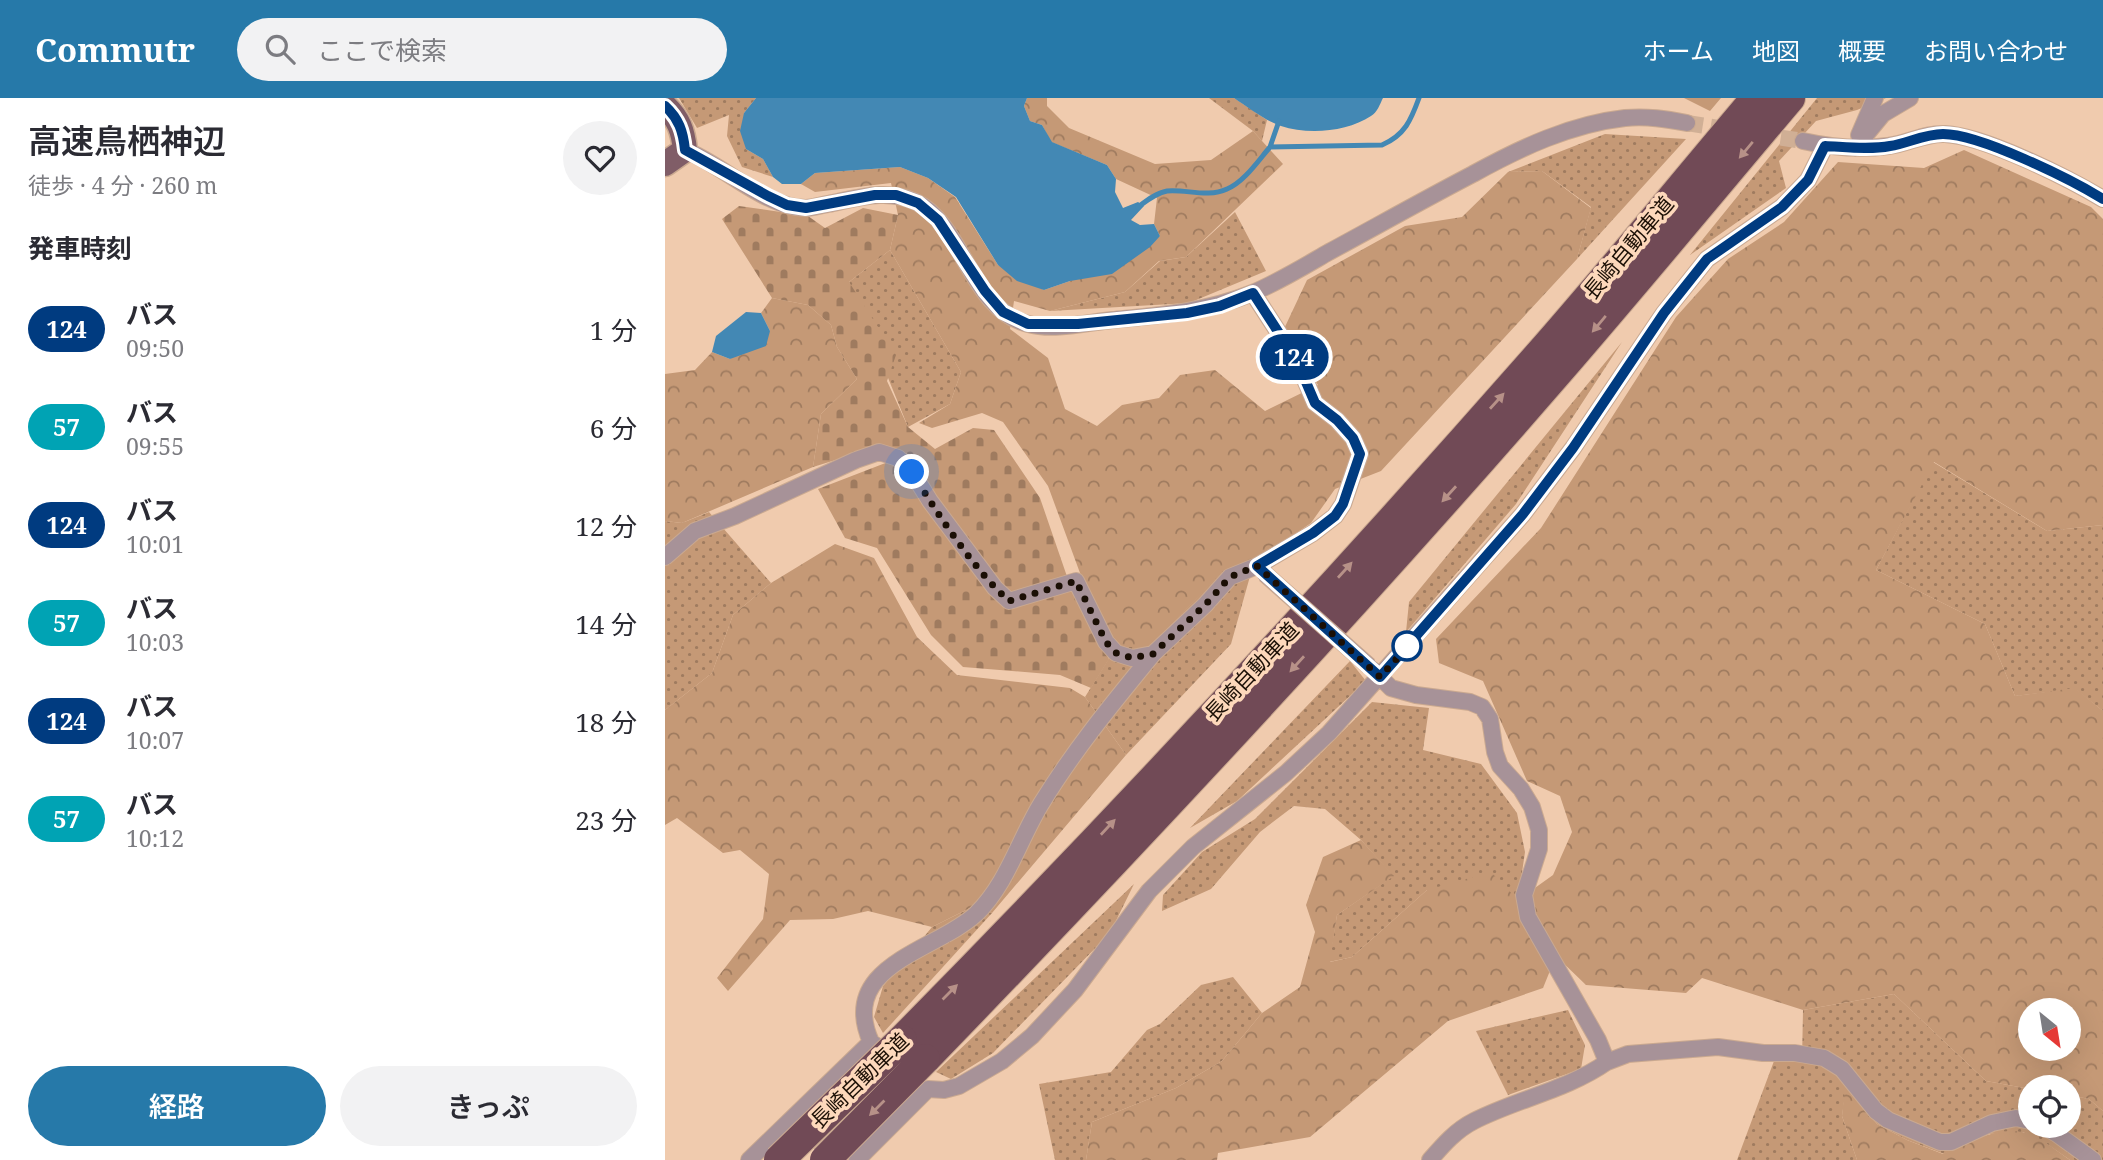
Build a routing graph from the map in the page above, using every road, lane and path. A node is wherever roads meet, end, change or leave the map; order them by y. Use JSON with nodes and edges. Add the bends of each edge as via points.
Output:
{"nodes":[{"id":1,"x":1756,"y":98,"type":"edge"},
{"id":2,"x":1790,"y":98,"type":"edge"},
{"id":3,"x":1875,"y":98,"type":"edge"},
{"id":4,"x":1910,"y":98,"type":"edge"},
{"id":5,"x":665,"y":106,"type":"edge"},
{"id":6,"x":1687,"y":123,"type":"tunnel mouth"},
{"id":7,"x":1803,"y":141,"type":"tunnel mouth"},
{"id":8,"x":1825,"y":146,"type":"junction"},
{"id":9,"x":1855,"y":148,"type":"junction"},
{"id":10,"x":675,"y":157,"type":"edge"},
{"id":11,"x":2103,"y":199,"type":"edge"},
{"id":12,"x":1253,"y":293,"type":"junction"},
{"id":13,"x":665,"y":557,"type":"edge"},
{"id":14,"x":1261,"y":570,"type":"junction"},
{"id":15,"x":1153,"y":654,"type":"junction"},
{"id":16,"x":1374,"y":671,"type":"junction"},
{"id":17,"x":871,"y":1042,"type":"junction"},
{"id":18,"x":1607,"y":1062,"type":"junction"},
{"id":19,"x":928,"y":1089,"type":"junction"},
{"id":20,"x":2018,"y":1118,"type":"edge"},
{"id":21,"x":2063,"y":1138,"type":"edge"},
{"id":22,"x":750,"y":1160,"type":"edge"},
{"id":23,"x":779,"y":1160,"type":"edge"},
{"id":24,"x":825,"y":1160,"type":"edge"},
{"id":25,"x":857,"y":1160,"type":"edge"},
{"id":26,"x":1430,"y":1160,"type":"edge"},
{"id":27,"x":2093,"y":1160,"type":"edge"}],
"edges":[{"from":23,"to":1,"type":"highway","name":"長崎自動車道","one_way":true,"bridge":true,"via":[[1035,906],[1275,649],[1539,356]]},
{"from":2,"to":24,"type":"highway","name":"長崎自動車道","one_way":true,"bridge":true,"via":[[1559,371],[1296,666],[1054,926]]},
{"from":3,"to":9,"type":"street"},
{"from":4,"to":9,"type":"street","via":[[1883,114]]},
{"from":5,"to":10,"type":"main road","via":[[682,129]]},
{"from":6,"to":12,"type":"street","via":[[1657,117],[1626,118],[1565,132],[1510,154]]},
{"from":7,"to":8,"type":"street"},
{"from":8,"to":9,"type":"street"},
{"from":8,"to":16,"type":"street","via":[[1808,180],[1782,207],[1707,259],[1523,514]]},
{"from":9,"to":11,"type":"street","via":[[1944,134],[1969,138]]},
{"from":10,"to":12,"type":"street","via":[[787,205],[806,208],[875,195],[896,195],[918,203],[938,220],[1003,312],[1028,324],[1187,313]]},
{"from":12,"to":14,"type":"street","via":[[1297,361],[1315,403],[1353,438],[1360,454],[1335,516]]},
{"from":13,"to":15,"type":"street","via":[[695,531],[879,452],[898,458],[912,472],[1009,601],[1076,581],[1116,653],[1132,658]]},
{"from":14,"to":15,"type":"street","via":[[1230,577]]},
{"from":14,"to":16,"type":"street","bridge":true},
{"from":15,"to":17,"type":"street","via":[[1081,741],[1039,807],[993,897],[973,916],[877,978],[864,1001],[863,1024]]},
{"from":16,"to":18,"type":"street","via":[[1391,688],[1470,702],[1482,707],[1490,719],[1500,766],[1532,807],[1539,830],[1539,849],[1524,895],[1528,917]]},
{"from":16,"to":19,"type":"street","via":[[1329,733],[1193,847],[1149,891],[1075,990],[1032,1036],[1002,1061],[959,1086]]},
{"from":17,"to":19,"type":"street"},
{"from":17,"to":22,"type":"street"},
{"from":18,"to":20,"type":"street","via":[[1628,1054],[1707,1047],[1795,1053],[1823,1058],[1842,1069],[1888,1120],[1940,1142]]},
{"from":18,"to":26,"type":"street","via":[[1589,1075],[1473,1121]]},
{"from":19,"to":25,"type":"street"},
{"from":21,"to":27,"type":"street"}]}
